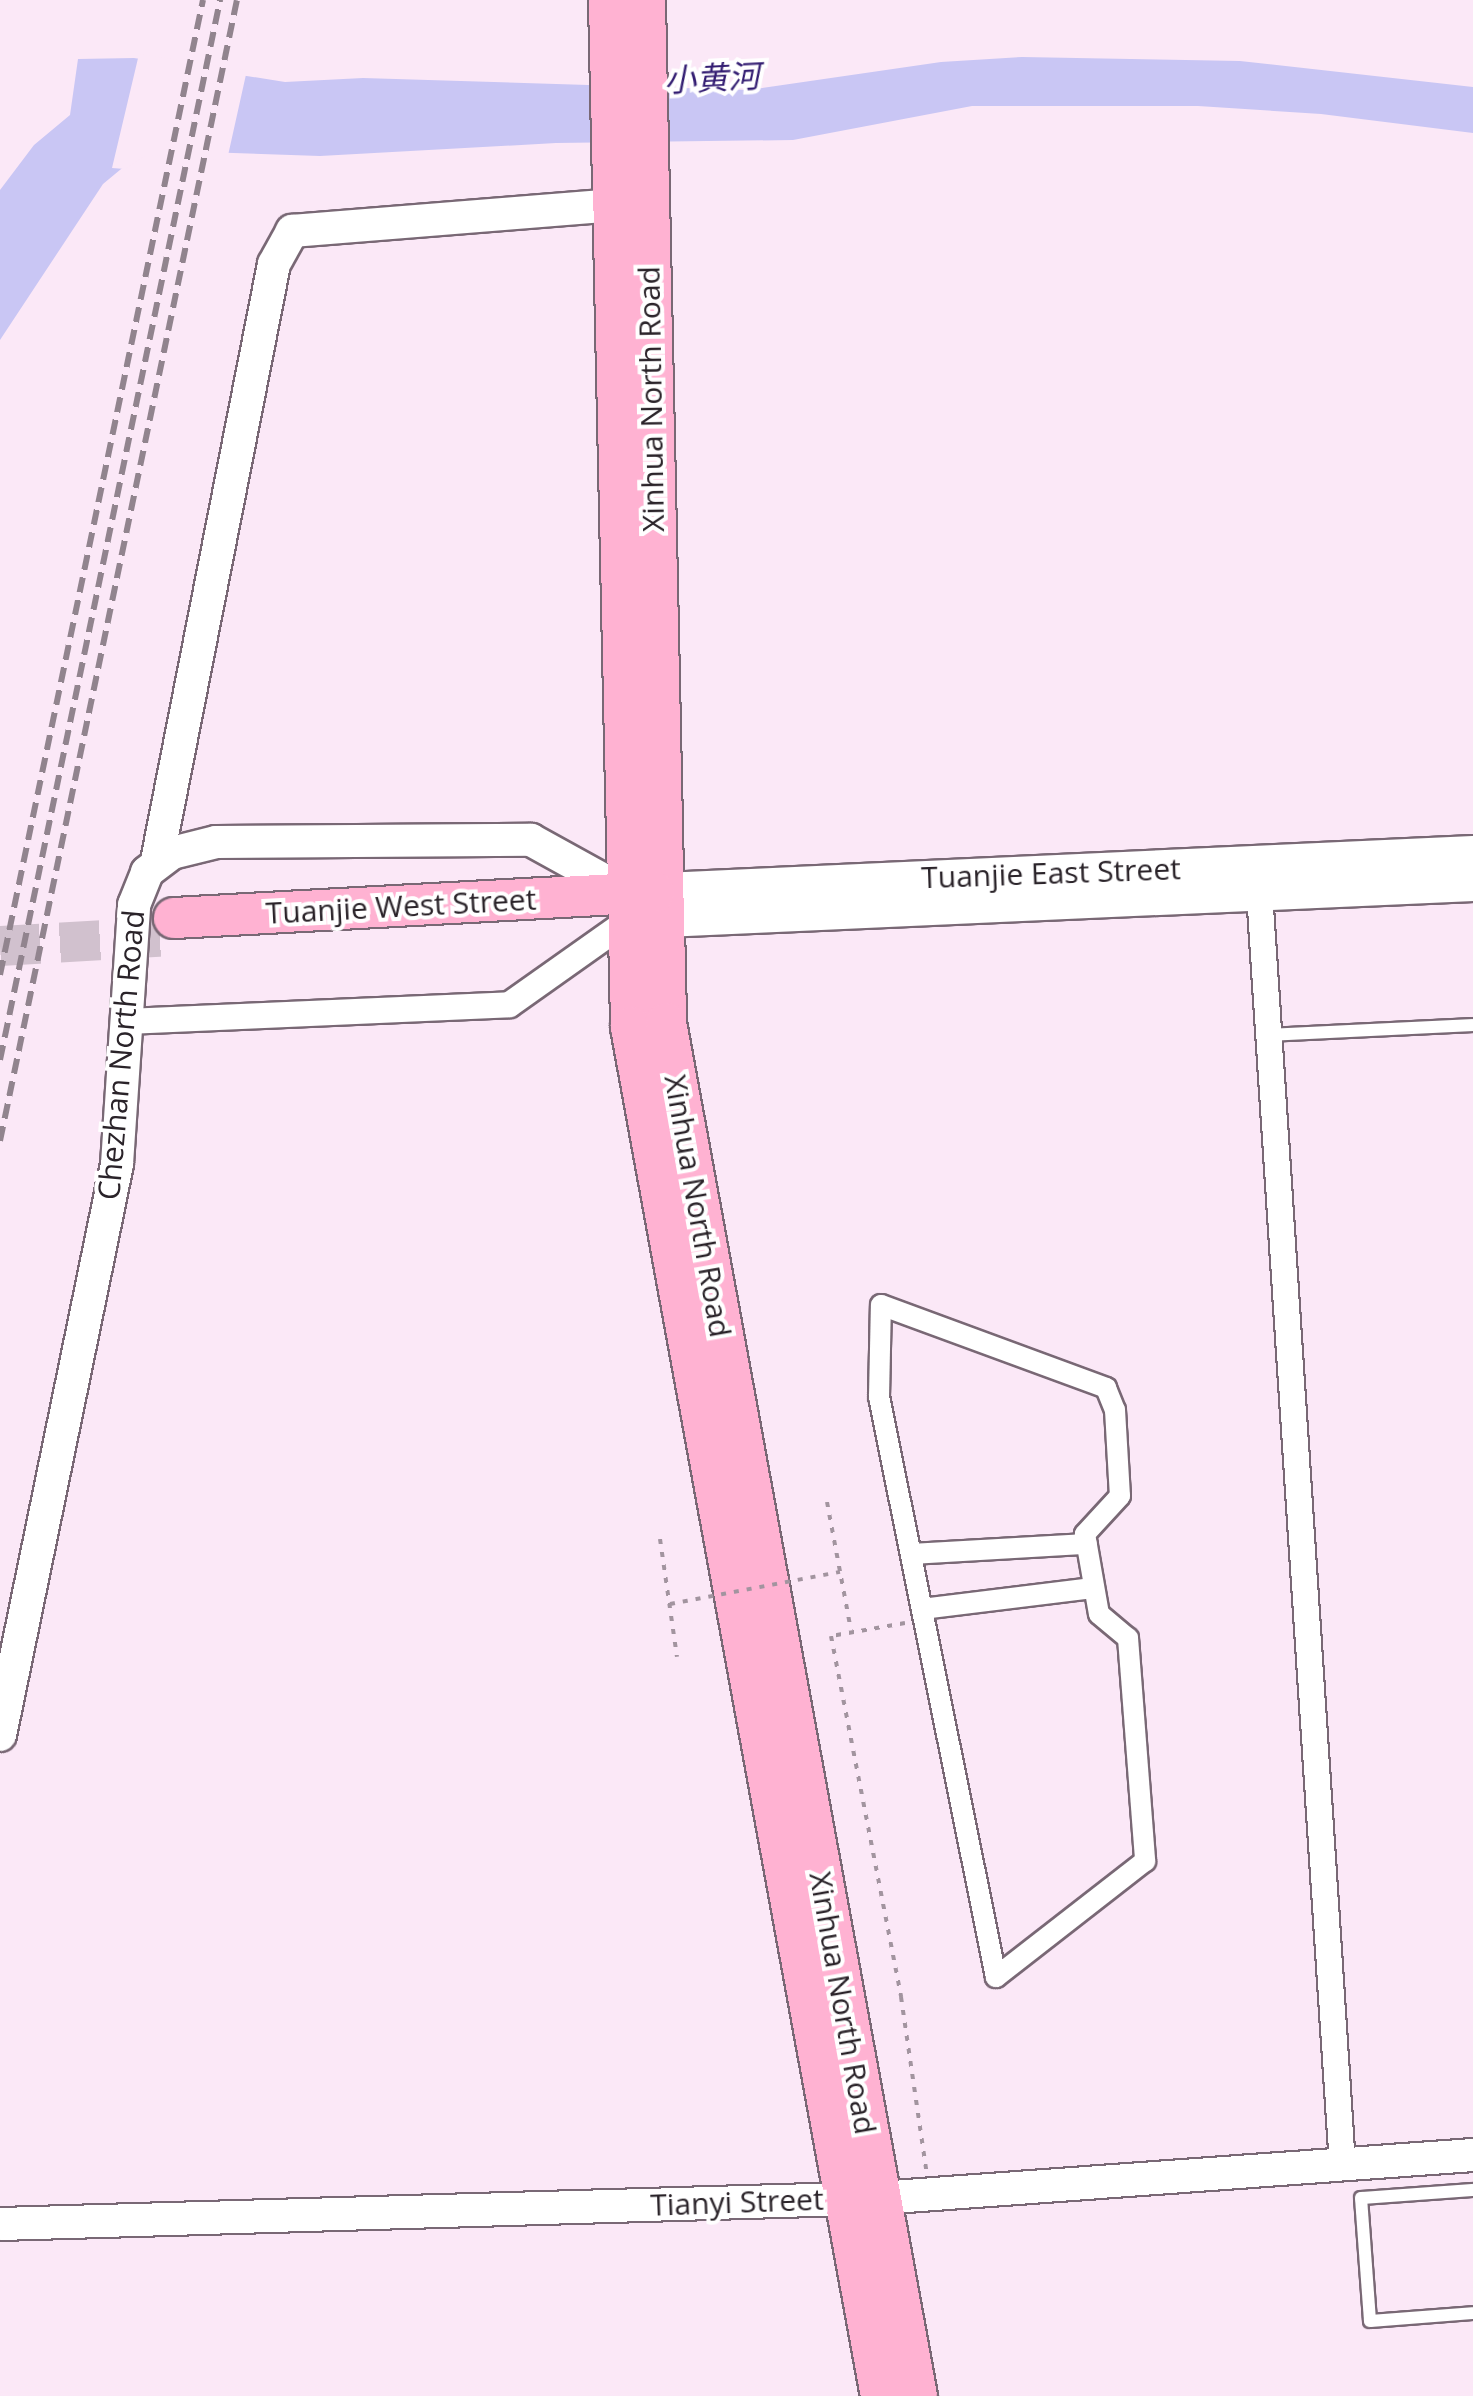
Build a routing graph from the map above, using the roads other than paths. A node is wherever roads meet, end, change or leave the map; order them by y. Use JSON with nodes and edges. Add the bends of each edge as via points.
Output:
{"nodes":[{"id":1,"x":609,"y":0,"type":"edge"},
{"id":2,"x":645,"y":0,"type":"edge"},
{"id":3,"x":626,"y":68,"type":"junction"},
{"id":4,"x":629,"y":204,"type":"junction"},
{"id":5,"x":1473,"y":855,"type":"edge"},
{"id":6,"x":157,"y":861,"type":"junction"},
{"id":7,"x":1473,"y":882,"type":"edge"},
{"id":8,"x":1258,"y":892,"type":"junction"},
{"id":9,"x":646,"y":906,"type":"junction"},
{"id":10,"x":175,"y":927,"type":"tunnel mouth"},
{"id":11,"x":127,"y":1020,"type":"junction"},
{"id":12,"x":1473,"y":1025,"type":"edge"},
{"id":13,"x":1268,"y":1035,"type":"junction"},
{"id":14,"x":1087,"y":1544,"type":"junction"},
{"id":15,"x":911,"y":1554,"type":"junction"},
{"id":16,"x":1093,"y":1588,"type":"junction"},
{"id":17,"x":923,"y":1614,"type":"junction"},
{"id":18,"x":0,"y":1735,"type":"edge"},
{"id":19,"x":1473,"y":2155,"type":"edge"},
{"id":20,"x":1342,"y":2164,"type":"junction"},
{"id":21,"x":1473,"y":2190,"type":"edge"},
{"id":22,"x":861,"y":2199,"type":"junction"},
{"id":23,"x":0,"y":2224,"type":"edge"},
{"id":24,"x":1473,"y":2313,"type":"edge"},
{"id":25,"x":881,"y":2396,"type":"edge"},
{"id":26,"x":917,"y":2396,"type":"edge"}],
"edges":[{"from":1,"to":3,"type":"main road","name":"Xinhua North Road"},
{"from":2,"to":3,"type":"main road","name":"Xinhua North Road"},
{"from":3,"to":4,"type":"main road","name":"Xinhua North Road"},
{"from":4,"to":6,"type":"street","name":"Chezhan North Road","via":[[292,231],[274,264]]},
{"from":4,"to":9,"type":"main road","name":"Xinhua North Road"},
{"from":5,"to":9,"type":"main road","name":"Tuanjie East Street"},
{"from":6,"to":9,"type":"street","via":[[192,844],[216,842],[531,840]]},
{"from":6,"to":11,"type":"street","name":"Chezhan North Road","via":[[137,888]]},
{"from":7,"to":8,"type":"main road","name":"Tuanjie East Street"},
{"from":8,"to":9,"type":"main road","name":"Tuanjie East Street"},
{"from":8,"to":13,"type":"street"},
{"from":9,"to":10,"type":"main road","name":"Tuanjie West Street"},
{"from":9,"to":11,"type":"street","via":[[509,1004]]},
{"from":9,"to":22,"type":"main road","name":"Xinhua North Road","via":[[631,1027]]},
{"from":11,"to":18,"type":"street","name":"Chezhan North Road","via":[[116,1164]]},
{"from":12,"to":13,"type":"lane"},
{"from":13,"to":20,"type":"street"},
{"from":14,"to":15,"type":"street"},
{"from":14,"to":15,"type":"street","via":[[1086,1534],[1120,1496],[1115,1410],[1106,1388],[881,1305],[879,1397]]},
{"from":14,"to":16,"type":"street"},
{"from":15,"to":17,"type":"street"},
{"from":16,"to":17,"type":"street"},
{"from":16,"to":17,"type":"street","via":[[1100,1614],[1128,1638],[1145,1861],[996,1977]]},
{"from":19,"to":20,"type":"street","name":"Tianyi Street"},
{"from":20,"to":22,"type":"street","name":"Tianyi Street"},
{"from":21,"to":24,"type":"lane","via":[[1361,2198],[1370,2320]]},
{"from":22,"to":23,"type":"street","name":"Tianyi Street"},
{"from":22,"to":25,"type":"main road","name":"Xinhua North Road"},
{"from":22,"to":26,"type":"main road","name":"Xinhua North Road"}]}
